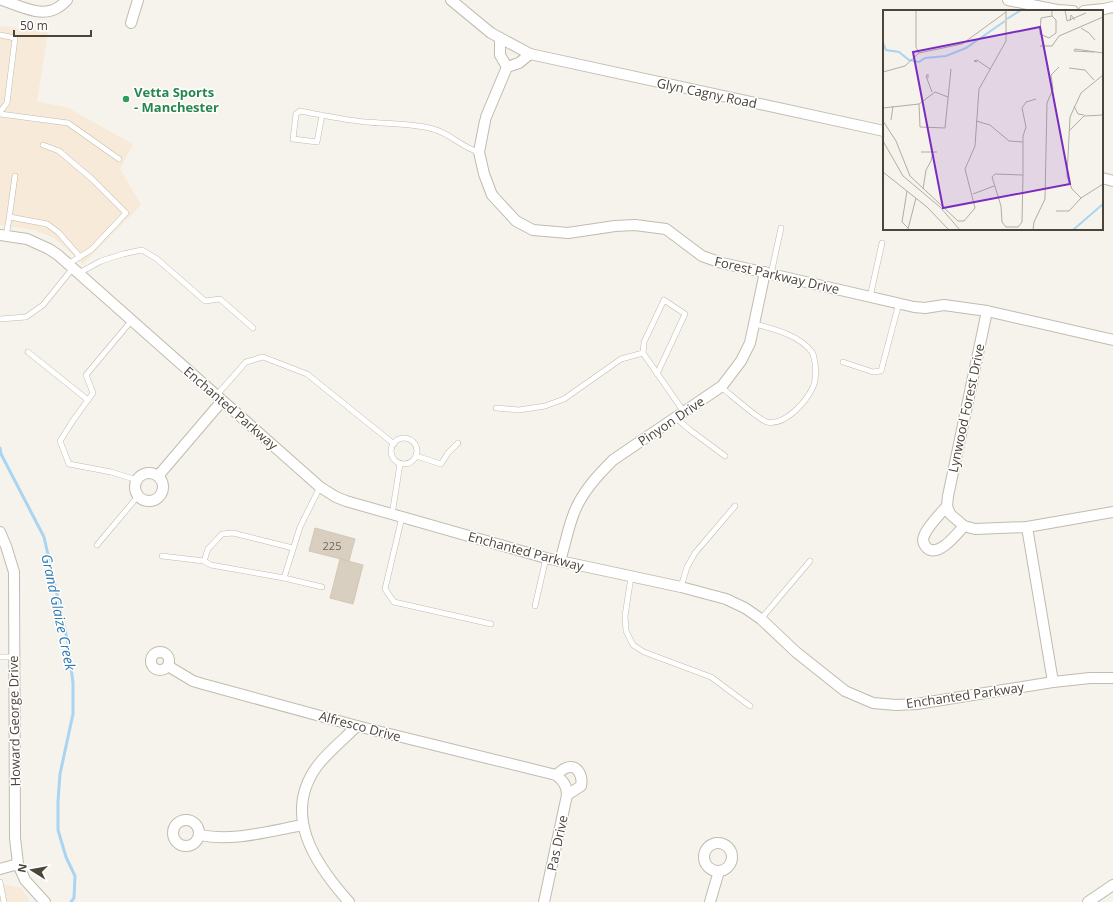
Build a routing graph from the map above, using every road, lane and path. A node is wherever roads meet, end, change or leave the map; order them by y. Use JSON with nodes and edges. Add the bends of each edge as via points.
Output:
{"nodes":[{"id":1,"x":2,"y":0,"type":"edge"},
{"id":2,"x":67,"y":0,"type":"edge"},
{"id":3,"x":138,"y":0,"type":"edge"},
{"id":4,"x":451,"y":0,"type":"edge"},
{"id":5,"x":1008,"y":0,"type":"edge"},
{"id":6,"x":1113,"y":7,"type":"edge"},
{"id":7,"x":1057,"y":10,"type":"edge"},
{"id":8,"x":1091,"y":10,"type":"edge"},
{"id":9,"x":131,"y":23,"type":"dead end"},
{"id":10,"x":0,"y":35,"type":"edge"},
{"id":11,"x":500,"y":38,"type":"junction"},
{"id":12,"x":530,"y":54,"type":"junction"},
{"id":13,"x":507,"y":67,"type":"junction"},
{"id":14,"x":0,"y":113,"type":"edge"},
{"id":15,"x":322,"y":116,"type":"junction"},
{"id":16,"x":883,"y":131,"type":"edge"},
{"id":17,"x":43,"y":145,"type":"dead end"},
{"id":18,"x":479,"y":152,"type":"junction"},
{"id":19,"x":119,"y":159,"type":"dead end"},
{"id":20,"x":16,"y":176,"type":"dead end"},
{"id":21,"x":1103,"y":178,"type":"edge"},
{"id":22,"x":1113,"y":181,"type":"edge"},
{"id":23,"x":10,"y":216,"type":"junction"},
{"id":24,"x":781,"y":228,"type":"dead end"},
{"id":25,"x":3,"y":235,"type":"edge"},
{"id":26,"x":882,"y":243,"type":"dead end"},
{"id":27,"x":80,"y":257,"type":"junction"},
{"id":28,"x":73,"y":269,"type":"junction"},
{"id":29,"x":768,"y":273,"type":"junction"},
{"id":30,"x":870,"y":297,"type":"junction"},
{"id":31,"x":899,"y":303,"type":"junction"},
{"id":32,"x":987,"y":311,"type":"junction"},
{"id":33,"x":0,"y":319,"type":"edge"},
{"id":34,"x":132,"y":320,"type":"junction"},
{"id":35,"x":755,"y":324,"type":"junction"},
{"id":36,"x":253,"y":328,"type":"dead end"},
{"id":37,"x":1113,"y":340,"type":"edge"},
{"id":38,"x":28,"y":352,"type":"dead end"},
{"id":39,"x":643,"y":353,"type":"junction"},
{"id":40,"x":843,"y":362,"type":"dead end"},
{"id":41,"x":657,"y":374,"type":"junction"},
{"id":42,"x":721,"y":387,"type":"junction"},
{"id":43,"x":219,"y":398,"type":"junction"},
{"id":44,"x":88,"y":400,"type":"junction"},
{"id":45,"x":496,"y":408,"type":"dead end"},
{"id":46,"x":680,"y":415,"type":"junction"},
{"id":47,"x":458,"y":443,"type":"dead end"},
{"id":48,"x":394,"y":444,"type":"junction"},
{"id":49,"x":416,"y":456,"type":"junction"},
{"id":50,"x":725,"y":456,"type":"dead end"},
{"id":51,"x":400,"y":464,"type":"junction"},
{"id":52,"x":158,"y":476,"type":"junction"},
{"id":53,"x":137,"y":480,"type":"junction"},
{"id":54,"x":320,"y":487,"type":"junction"},
{"id":55,"x":139,"y":496,"type":"junction"},
{"id":56,"x":735,"y":506,"type":"dead end"},
{"id":57,"x":947,"y":506,"type":"junction"},
{"id":58,"x":1113,"y":512,"type":"edge"},
{"id":59,"x":397,"y":516,"type":"junction"},
{"id":60,"x":964,"y":526,"type":"junction"},
{"id":61,"x":1027,"y":527,"type":"junction"},
{"id":62,"x":0,"y":532,"type":"edge"},
{"id":63,"x":96,"y":545,"type":"dead end"},
{"id":64,"x":293,"y":548,"type":"junction"},
{"id":65,"x":4,"y":550,"type":"edge"},
{"id":66,"x":162,"y":556,"type":"dead end"},
{"id":67,"x":546,"y":558,"type":"junction"},
{"id":68,"x":204,"y":561,"type":"junction"},
{"id":69,"x":560,"y":561,"type":"junction"},
{"id":70,"x":810,"y":561,"type":"dead end"},
{"id":71,"x":631,"y":577,"type":"junction"},
{"id":72,"x":284,"y":578,"type":"junction"},
{"id":73,"x":322,"y":587,"type":"dead end"},
{"id":74,"x":681,"y":587,"type":"junction"},
{"id":75,"x":535,"y":606,"type":"dead end"},
{"id":76,"x":761,"y":619,"type":"junction"},
{"id":77,"x":491,"y":624,"type":"dead end"},
{"id":78,"x":0,"y":657,"type":"edge"},
{"id":79,"x":14,"y":657,"type":"junction"},
{"id":80,"x":168,"y":666,"type":"dead end"},
{"id":81,"x":1113,"y":678,"type":"edge"},
{"id":82,"x":1053,"y":682,"type":"junction"},
{"id":83,"x":750,"y":706,"type":"dead end"},
{"id":84,"x":357,"y":726,"type":"junction"},
{"id":85,"x":556,"y":775,"type":"junction"},
{"id":86,"x":567,"y":795,"type":"junction"},
{"id":87,"x":303,"y":825,"type":"junction"},
{"id":88,"x":200,"y":835,"type":"dead end"},
{"id":89,"x":18,"y":864,"type":"junction"},
{"id":90,"x":0,"y":868,"type":"edge"},
{"id":91,"x":718,"y":871,"type":"dead end"},
{"id":92,"x":0,"y":882,"type":"edge"},
{"id":93,"x":1113,"y":885,"type":"edge"},
{"id":94,"x":712,"y":901,"type":"edge"},
{"id":95,"x":4,"y":902,"type":"edge"},
{"id":96,"x":45,"y":902,"type":"edge"},
{"id":97,"x":349,"y":902,"type":"edge"},
{"id":98,"x":544,"y":902,"type":"edge"},
{"id":99,"x":1088,"y":902,"type":"edge"}],
"edges":[{"from":1,"to":2,"type":"street","via":[[37,12],[57,9]]},
{"from":3,"to":9,"type":"street"},
{"from":4,"to":11,"type":"street","name":"Glyn Cagny Road"},
{"from":5,"to":7,"type":"street"},
{"from":6,"to":8,"type":"street"},
{"from":10,"to":14,"type":"lane","via":[[15,38],[6,103]]},
{"from":11,"to":12,"type":"street","name":"Glyn Cagny Road"},
{"from":11,"to":13,"type":"street","via":[[500,55]]},
{"from":12,"to":13,"type":"street","via":[[519,63]]},
{"from":12,"to":16,"type":"street","name":"Glyn Cagny Road"},
{"from":13,"to":18,"type":"street","name":"Forest Parkway Drive","via":[[485,119]]},
{"from":14,"to":19,"type":"lane","via":[[68,123]]},
{"from":15,"to":15,"type":"lane","via":[[298,112],[293,139],[317,142]]},
{"from":15,"to":18,"type":"lane","via":[[434,129]]},
{"from":17,"to":27,"type":"lane","via":[[59,151],[126,213],[91,250]]},
{"from":18,"to":29,"type":"street","name":"Forest Parkway Drive","via":[[492,194],[516,220],[533,230],[568,233],[635,225],[666,229],[702,256]]},
{"from":20,"to":23,"type":"lane"},
{"from":21,"to":22,"type":"street"},
{"from":23,"to":25,"type":"lane"},
{"from":23,"to":27,"type":"lane","via":[[47,224],[58,232]]},
{"from":24,"to":29,"type":"lane"},
{"from":25,"to":28,"type":"street","name":"Enchanted Parkway","via":[[38,243],[58,255]]},
{"from":26,"to":30,"type":"lane"},
{"from":27,"to":28,"type":"lane"},
{"from":28,"to":33,"type":"lane","via":[[44,305],[26,317]]},
{"from":28,"to":34,"type":"street","name":"Enchanted Parkway"},
{"from":28,"to":36,"type":"lane","via":[[142,250],[157,259],[205,301],[220,299]]},
{"from":29,"to":30,"type":"street","name":"Forest Parkway Drive"},
{"from":29,"to":35,"type":"street","name":"Pinyon Drive"},
{"from":30,"to":31,"type":"street","name":"Forest Parkway Drive"},
{"from":31,"to":32,"type":"street","name":"Forest Parkway Drive","via":[[925,308],[944,305]]},
{"from":31,"to":40,"type":"lane","via":[[881,371],[873,372]]},
{"from":32,"to":37,"type":"street"},
{"from":32,"to":57,"type":"street","name":"Lynwood Forest Drive"},
{"from":34,"to":43,"type":"street","name":"Enchanted Parkway"},
{"from":34,"to":44,"type":"lane","via":[[86,376],[93,393]]},
{"from":35,"to":42,"type":"street","name":"Pinyon Drive","via":[[750,343],[741,361]]},
{"from":35,"to":42,"type":"lane","via":[[793,337],[813,353],[815,380],[812,388],[794,412],[776,422],[766,422]]},
{"from":38,"to":44,"type":"lane"},
{"from":39,"to":41,"type":"lane"},
{"from":39,"to":41,"type":"lane","via":[[644,342],[664,300],[685,314]]},
{"from":39,"to":45,"type":"lane","via":[[620,359],[564,399],[545,406],[519,410]]},
{"from":41,"to":46,"type":"lane"},
{"from":42,"to":46,"type":"street","name":"Pinyon Drive"},
{"from":43,"to":48,"type":"lane","via":[[246,362],[263,357],[308,374]]},
{"from":43,"to":52,"type":"street"},
{"from":43,"to":54,"type":"street","name":"Enchanted Parkway"},
{"from":44,"to":53,"type":"lane","via":[[60,441],[69,464],[112,472]]},
{"from":46,"to":50,"type":"lane","via":[[690,430]]},
{"from":46,"to":69,"type":"street","name":"Pinyon Drive","via":[[601,471],[574,512]]},
{"from":47,"to":49,"type":"lane","via":[[441,464]]},
{"from":48,"to":49,"type":"lane","via":[[401,438],[413,441],[417,448]]},
{"from":48,"to":51,"type":"lane","via":[[391,454]]},
{"from":49,"to":51,"type":"lane","via":[[411,463]]},
{"from":51,"to":59,"type":"lane"},
{"from":52,"to":53,"type":"street","via":[[149,473]]},
{"from":52,"to":55,"type":"street","via":[[162,489],[158,497],[146,500]]},
{"from":53,"to":55,"type":"street","via":[[136,490]]},
{"from":54,"to":59,"type":"street","name":"Enchanted Parkway","via":[[346,501]]},
{"from":54,"to":64,"type":"lane","via":[[300,527]]},
{"from":55,"to":63,"type":"lane"},
{"from":56,"to":74,"type":"lane","via":[[696,553],[687,567]]},
{"from":57,"to":60,"type":"street","via":[[950,514]]},
{"from":57,"to":60,"type":"street","name":"Lynwood Forest Drive","via":[[924,536],[925,546],[931,550],[938,550]]},
{"from":58,"to":61,"type":"street"},
{"from":59,"to":67,"type":"street","name":"Enchanted Parkway"},
{"from":59,"to":77,"type":"lane","via":[[385,589],[394,602]]},
{"from":60,"to":61,"type":"street","via":[[974,529]]},
{"from":61,"to":82,"type":"street"},
{"from":62,"to":65,"type":"street","name":"Howard George Drive"},
{"from":64,"to":68,"type":"lane","via":[[232,533],[222,534],[208,549]]},
{"from":64,"to":72,"type":"lane"},
{"from":65,"to":79,"type":"street","name":"Howard George Drive","via":[[14,572]]},
{"from":66,"to":68,"type":"lane"},
{"from":67,"to":69,"type":"street","name":"Enchanted Parkway"},
{"from":67,"to":75,"type":"lane"},
{"from":68,"to":72,"type":"lane","via":[[211,565]]},
{"from":69,"to":71,"type":"street","name":"Enchanted Parkway"},
{"from":70,"to":76,"type":"lane"},
{"from":71,"to":74,"type":"street","name":"Enchanted Parkway"},
{"from":71,"to":83,"type":"lane","via":[[625,616],[626,631],[633,645],[644,652],[711,676]]},
{"from":72,"to":73,"type":"lane"},
{"from":74,"to":76,"type":"street","name":"Enchanted Parkway","via":[[726,600],[745,608]]},
{"from":76,"to":82,"type":"street","name":"Enchanted Parkway","via":[[796,652],[845,691],[873,703],[917,704]]},
{"from":78,"to":79,"type":"lane"},
{"from":79,"to":89,"type":"street","name":"Howard George Drive","via":[[15,838]]},
{"from":80,"to":84,"type":"street","name":"Alfresco Drive","via":[[193,681]]},
{"from":81,"to":82,"type":"street","name":"Enchanted Parkway"},
{"from":84,"to":85,"type":"street","name":"Alfresco Drive"},
{"from":84,"to":87,"type":"street","via":[[326,755],[313,773],[302,806]]},
{"from":85,"to":86,"type":"street","name":"Pas Drive","via":[[565,784]]},
{"from":85,"to":86,"type":"street","via":[[572,767],[582,776],[581,786]]},
{"from":86,"to":98,"type":"street","name":"Pas Drive"},
{"from":87,"to":88,"type":"street","via":[[226,838]]},
{"from":87,"to":97,"type":"street","via":[[306,838],[325,872]]},
{"from":89,"to":90,"type":"street"},
{"from":89,"to":96,"type":"street","name":"Howard George Drive","via":[[25,880]]},
{"from":91,"to":94,"type":"street"},
{"from":92,"to":95,"type":"lane"},
{"from":93,"to":99,"type":"street"}]}
